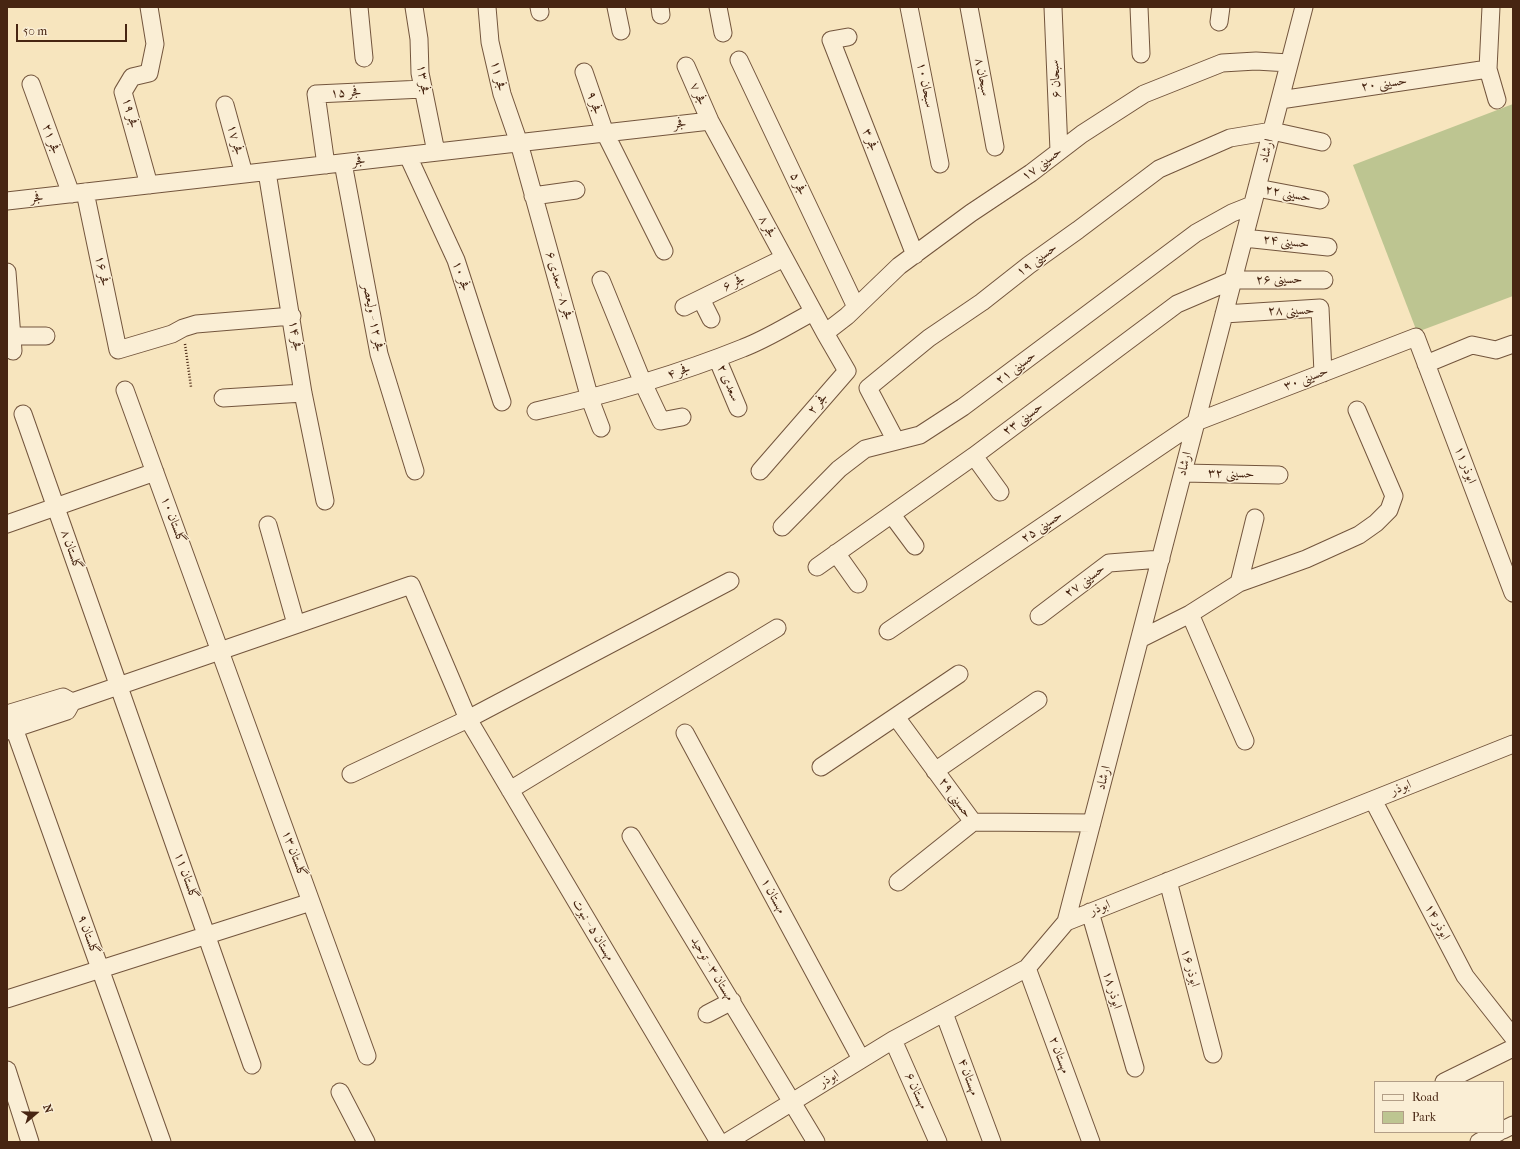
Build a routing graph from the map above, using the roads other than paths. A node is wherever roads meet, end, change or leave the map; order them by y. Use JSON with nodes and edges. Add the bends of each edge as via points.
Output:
{"nodes":[{"id":1,"x":149,"y":7,"type":"edge"},
{"id":2,"x":359,"y":7,"type":"edge"},
{"id":3,"x":414,"y":7,"type":"edge"},
{"id":4,"x":488,"y":7,"type":"edge"},
{"id":5,"x":616,"y":7,"type":"edge"},
{"id":6,"x":718,"y":7,"type":"edge"},
{"id":7,"x":910,"y":7,"type":"edge"},
{"id":8,"x":969,"y":7,"type":"edge"},
{"id":9,"x":1053,"y":7,"type":"edge"},
{"id":10,"x":1139,"y":7,"type":"edge"},
{"id":11,"x":1304,"y":7,"type":"edge"},
{"id":12,"x":1491,"y":7,"type":"edge"},
{"id":13,"x":621,"y":31,"type":"dead end"},
{"id":14,"x":723,"y":33,"type":"dead end"},
{"id":15,"x":848,"y":37,"type":"dead end"},
{"id":16,"x":1141,"y":54,"type":"dead end"},
{"id":17,"x":364,"y":58,"type":"dead end"},
{"id":18,"x":739,"y":60,"type":"dead end"},
{"id":19,"x":1289,"y":63,"type":"junction"},
{"id":20,"x":686,"y":66,"type":"dead end"},
{"id":21,"x":1488,"y":69,"type":"junction"},
{"id":22,"x":584,"y":72,"type":"dead end"},
{"id":23,"x":31,"y":84,"type":"dead end"},
{"id":24,"x":424,"y":89,"type":"junction"},
{"id":25,"x":1280,"y":100,"type":"junction"},
{"id":26,"x":1497,"y":100,"type":"dead end"},
{"id":27,"x":225,"y":105,"type":"dead end"},
{"id":28,"x":710,"y":121,"type":"junction"},
{"id":29,"x":1272,"y":131,"type":"junction"},
{"id":30,"x":604,"y":133,"type":"junction"},
{"id":31,"x":1322,"y":142,"type":"dead end"},
{"id":32,"x":519,"y":143,"type":"junction"},
{"id":33,"x":995,"y":147,"type":"dead end"},
{"id":34,"x":436,"y":152,"type":"junction"},
{"id":35,"x":1059,"y":152,"type":"junction"},
{"id":36,"x":408,"y":156,"type":"junction"},
{"id":37,"x":343,"y":163,"type":"junction"},
{"id":38,"x":940,"y":164,"type":"dead end"},
{"id":39,"x":326,"y":165,"type":"junction"},
{"id":40,"x":267,"y":172,"type":"junction"},
{"id":41,"x":244,"y":174,"type":"junction"},
{"id":42,"x":149,"y":185,"type":"junction"},
{"id":43,"x":1257,"y":188,"type":"junction"},
{"id":44,"x":576,"y":190,"type":"dead end"},
{"id":45,"x":78,"y":193,"type":"junction"},
{"id":46,"x":533,"y":196,"type":"junction"},
{"id":47,"x":1320,"y":200,"type":"dead end"},
{"id":48,"x":7,"y":201,"type":"edge"},
{"id":49,"x":1252,"y":205,"type":"junction"},
{"id":50,"x":1244,"y":238,"type":"junction"},
{"id":51,"x":1328,"y":247,"type":"dead end"},
{"id":52,"x":664,"y":251,"type":"dead end"},
{"id":53,"x":915,"y":255,"type":"junction"},
{"id":54,"x":784,"y":258,"type":"junction"},
{"id":55,"x":7,"y":279,"type":"edge"},
{"id":56,"x":601,"y":280,"type":"dead end"},
{"id":57,"x":1233,"y":280,"type":"junction"},
{"id":58,"x":1324,"y":280,"type":"dead end"},
{"id":59,"x":701,"y":299,"type":"junction"},
{"id":60,"x":684,"y":307,"type":"dead end"},
{"id":61,"x":856,"y":307,"type":"junction"},
{"id":62,"x":814,"y":312,"type":"junction"},
{"id":63,"x":1224,"y":314,"type":"junction"},
{"id":64,"x":292,"y":316,"type":"junction"},
{"id":65,"x":711,"y":319,"type":"dead end"},
{"id":66,"x":825,"y":333,"type":"junction"},
{"id":67,"x":46,"y":336,"type":"dead end"},
{"id":68,"x":1416,"y":338,"type":"joint"},
{"id":69,"x":1513,"y":344,"type":"edge"},
{"id":70,"x":717,"y":358,"type":"junction"},
{"id":71,"x":1426,"y":364,"type":"junction"},
{"id":72,"x":1323,"y":373,"type":"junction"},
{"id":73,"x":643,"y":383,"type":"junction"},
{"id":74,"x":125,"y":390,"type":"dead end"},
{"id":75,"x":303,"y":393,"type":"junction"},
{"id":76,"x":223,"y":398,"type":"dead end"},
{"id":77,"x":590,"y":398,"type":"junction"},
{"id":78,"x":502,"y":402,"type":"dead end"},
{"id":79,"x":738,"y":408,"type":"dead end"},
{"id":80,"x":1357,"y":410,"type":"dead end"},
{"id":81,"x":536,"y":411,"type":"dead end"},
{"id":82,"x":23,"y":414,"type":"dead end"},
{"id":83,"x":682,"y":417,"type":"dead end"},
{"id":84,"x":1196,"y":422,"type":"junction"},
{"id":85,"x":601,"y":428,"type":"dead end"},
{"id":86,"x":896,"y":441,"type":"junction"},
{"id":87,"x":974,"y":456,"type":"junction"},
{"id":88,"x":415,"y":471,"type":"dead end"},
{"id":89,"x":760,"y":471,"type":"dead end"},
{"id":90,"x":155,"y":472,"type":"junction"},
{"id":91,"x":1183,"y":473,"type":"junction"},
{"id":92,"x":1279,"y":475,"type":"dead end"},
{"id":93,"x":1000,"y":492,"type":"dead end"},
{"id":94,"x":325,"y":501,"type":"dead end"},
{"id":95,"x":56,"y":507,"type":"junction"},
{"id":96,"x":892,"y":515,"type":"junction"},
{"id":97,"x":1255,"y":518,"type":"dead end"},
{"id":98,"x":7,"y":524,"type":"edge"},
{"id":99,"x":268,"y":525,"type":"dead end"},
{"id":100,"x":782,"y":527,"type":"dead end"},
{"id":101,"x":915,"y":546,"type":"dead end"},
{"id":102,"x":836,"y":553,"type":"junction"},
{"id":103,"x":1160,"y":559,"type":"junction"},
{"id":104,"x":817,"y":566,"type":"dead end"},
{"id":105,"x":730,"y":581,"type":"dead end"},
{"id":106,"x":1239,"y":583,"type":"junction"},
{"id":107,"x":858,"y":584,"type":"dead end"},
{"id":108,"x":1513,"y":593,"type":"edge"},
{"id":109,"x":1190,"y":614,"type":"junction"},
{"id":110,"x":1038,"y":616,"type":"dead end"},
{"id":111,"x":296,"y":624,"type":"junction"},
{"id":112,"x":777,"y":628,"type":"dead end"},
{"id":113,"x":888,"y":631,"type":"dead end"},
{"id":114,"x":1140,"y":639,"type":"junction"},
{"id":115,"x":220,"y":651,"type":"junction"},
{"id":116,"x":959,"y":674,"type":"dead end"},
{"id":117,"x":119,"y":686,"type":"junction"},
{"id":118,"x":1038,"y":700,"type":"dead end"},
{"id":119,"x":896,"y":717,"type":"junction"},
{"id":120,"x":468,"y":719,"type":"junction"},
{"id":121,"x":9,"y":724,"type":"edge"},
{"id":122,"x":686,"y":733,"type":"dead end"},
{"id":123,"x":1245,"y":741,"type":"dead end"},
{"id":124,"x":1513,"y":744,"type":"edge"},
{"id":125,"x":821,"y":767,"type":"dead end"},
{"id":126,"x":935,"y":771,"type":"junction"},
{"id":127,"x":351,"y":774,"type":"dead end"},
{"id":128,"x":510,"y":790,"type":"junction"},
{"id":129,"x":1373,"y":800,"type":"junction"},
{"id":130,"x":972,"y":822,"type":"junction"},
{"id":131,"x":1092,"y":823,"type":"junction"},
{"id":132,"x":631,"y":836,"type":"dead end"},
{"id":133,"x":1168,"y":881,"type":"junction"},
{"id":134,"x":898,"y":882,"type":"dead end"},
{"id":135,"x":311,"y":902,"type":"junction"},
{"id":136,"x":1090,"y":912,"type":"junction"},
{"id":137,"x":1066,"y":922,"type":"junction"},
{"id":138,"x":207,"y":935,"type":"junction"},
{"id":139,"x":1027,"y":968,"type":"junction"},
{"id":140,"x":101,"y":970,"type":"junction"},
{"id":141,"x":7,"y":999,"type":"edge"},
{"id":142,"x":732,"y":1002,"type":"junction"},
{"id":143,"x":944,"y":1013,"type":"junction"},
{"id":144,"x":707,"y":1014,"type":"dead end"},
{"id":145,"x":1513,"y":1037,"type":"edge"},
{"id":146,"x":893,"y":1040,"type":"junction"},
{"id":147,"x":1513,"y":1048,"type":"edge"},
{"id":148,"x":1213,"y":1054,"type":"dead end"},
{"id":149,"x":367,"y":1056,"type":"dead end"},
{"id":150,"x":861,"y":1059,"type":"junction"},
{"id":151,"x":252,"y":1066,"type":"dead end"},
{"id":152,"x":1135,"y":1068,"type":"dead end"},
{"id":153,"x":7,"y":1070,"type":"edge"},
{"id":154,"x":1446,"y":1081,"type":"edge"},
{"id":155,"x":340,"y":1092,"type":"dead end"},
{"id":156,"x":793,"y":1101,"type":"junction"},
{"id":157,"x":1513,"y":1125,"type":"edge"},
{"id":158,"x":1504,"y":1130,"type":"edge"},
{"id":159,"x":1497,"y":1133,"type":"edge"},
{"id":160,"x":30,"y":1142,"type":"edge"},
{"id":161,"x":162,"y":1142,"type":"edge"},
{"id":162,"x":366,"y":1142,"type":"edge"},
{"id":163,"x":719,"y":1142,"type":"edge"},
{"id":164,"x":726,"y":1142,"type":"edge"},
{"id":165,"x":816,"y":1142,"type":"edge"},
{"id":166,"x":938,"y":1142,"type":"edge"},
{"id":167,"x":992,"y":1142,"type":"edge"},
{"id":168,"x":1091,"y":1142,"type":"edge"},
{"id":169,"x":1479,"y":1142,"type":"edge"}],
"edges":[{"from":1,"to":42,"type":"street","name":"فجر ۱۹","via":[[155,44],[149,73],[132,77],[124,92]]},
{"from":2,"to":17,"type":"street"},
{"from":3,"to":24,"type":"street","name":"فجر ۱۳","via":[[419,39],[420,73]]},
{"from":4,"to":32,"type":"street","name":"فجر ۱۱","via":[[490,42],[502,94]]},
{"from":5,"to":13,"type":"street"},
{"from":6,"to":14,"type":"street"},
{"from":7,"to":38,"type":"street","name":"سبحان ۱۰"},
{"from":8,"to":33,"type":"street","name":"سبحان ۸"},
{"from":9,"to":35,"type":"street","name":"سبحان ۶"},
{"from":10,"to":16,"type":"street"},
{"from":11,"to":19,"type":"street","name":"ارشاد"},
{"from":12,"to":21,"type":"street"},
{"from":15,"to":53,"type":"street","name":"فجر ۳","via":[[831,40]]},
{"from":18,"to":61,"type":"street","name":"فجر ۵"},
{"from":19,"to":25,"type":"street","name":"ارشاد"},
{"from":19,"to":35,"type":"street","name":"حسینی ۱۷","via":[[1222,63],[1144,94]]},
{"from":20,"to":28,"type":"street","name":"فجر ۷"},
{"from":21,"to":25,"type":"street","name":"حسینی ۲۰"},
{"from":21,"to":26,"type":"street"},
{"from":22,"to":30,"type":"street","name":"فجر ۹"},
{"from":23,"to":45,"type":"street","name":"فجر ۲۱"},
{"from":24,"to":34,"type":"street","name":"فجر ۱۳"},
{"from":24,"to":39,"type":"street","name":"فجر ۱۵","via":[[316,94]]},
{"from":25,"to":29,"type":"street","name":"ارشاد"},
{"from":27,"to":41,"type":"street","name":"فجر ۱۷"},
{"from":28,"to":30,"type":"street","name":"فجر"},
{"from":28,"to":54,"type":"street","name":"فجر ۸"},
{"from":29,"to":31,"type":"street"},
{"from":29,"to":43,"type":"street","name":"ارشاد"},
{"from":29,"to":86,"type":"street","name":"حسینی ۱۹","via":[[1230,138],[1159,169],[930,338],[868,388]]},
{"from":30,"to":32,"type":"street","name":"فجر"},
{"from":30,"to":52,"type":"street","name":"فجر ۹"},
{"from":32,"to":34,"type":"street","name":"فجر"},
{"from":32,"to":46,"type":"street","name":"فجر ۸ - سعدی ۶"},
{"from":34,"to":36,"type":"street","name":"فجر"},
{"from":35,"to":53,"type":"street","name":"حسینی ۱۷"},
{"from":36,"to":37,"type":"street","name":"فجر"},
{"from":36,"to":78,"type":"street","name":"فجر ۱۰","via":[[456,260]]},
{"from":37,"to":39,"type":"street","name":"فجر"},
{"from":37,"to":88,"type":"street","name":"فجر ۱۲ - ولیعصر","via":[[379,354]]},
{"from":39,"to":40,"type":"street","name":"فجر"},
{"from":40,"to":41,"type":"street","name":"فجر"},
{"from":40,"to":64,"type":"street","name":"فجر ۱۴"},
{"from":41,"to":42,"type":"street","name":"فجر"},
{"from":42,"to":45,"type":"street","name":"فجر"},
{"from":43,"to":47,"type":"street","name":"حسینی ۲۲"},
{"from":43,"to":49,"type":"street","name":"ارشاد"},
{"from":44,"to":46,"type":"street"},
{"from":45,"to":48,"type":"street","name":"فجر"},
{"from":45,"to":64,"type":"street","name":"فجر ۱۶","via":[[118,350],[196,324]]},
{"from":46,"to":77,"type":"street","name":"فجر ۸ - سعدی ۶"},
{"from":49,"to":50,"type":"street","name":"ارشاد"},
{"from":49,"to":86,"type":"street","name":"حسینی ۲۱","via":[[1196,233],[963,407],[920,435]]},
{"from":50,"to":51,"type":"street","name":"حسینی ۲۴"},
{"from":50,"to":57,"type":"street","name":"ارشاد"},
{"from":53,"to":61,"type":"street","name":"حسینی ۱۷","via":[[899,266]]},
{"from":54,"to":59,"type":"street","name":"فجر ۶"},
{"from":54,"to":62,"type":"street","name":"فجر ۸"},
{"from":55,"to":67,"type":"street","via":[[13,344]]},
{"from":56,"to":73,"type":"street"},
{"from":57,"to":58,"type":"street","name":"حسینی ۲۶"},
{"from":57,"to":63,"type":"street","name":"ارشاد"},
{"from":57,"to":87,"type":"street","name":"حسینی ۲۳","via":[[1177,304]]},
{"from":59,"to":60,"type":"street","name":"فجر ۶"},
{"from":59,"to":65,"type":"street"},
{"from":61,"to":66,"type":"street","name":"حسینی ۱۷"},
{"from":62,"to":66,"type":"street","name":"فجر ۸"},
{"from":62,"to":70,"type":"street","name":"فجر ۴","via":[[744,348]]},
{"from":63,"to":72,"type":"street","name":"حسینی ۲۸","via":[[1320,308]]},
{"from":63,"to":84,"type":"street","name":"ارشاد"},
{"from":64,"to":75,"type":"street","name":"فجر ۱۴"},
{"from":66,"to":89,"type":"street","name":"فجر ۲","via":[[847,371]]},
{"from":68,"to":71,"type":"street","name":"ابوذر ۱۱"},
{"from":68,"to":72,"type":"street","name":"حسینی ۳۰"},
{"from":69,"to":71,"type":"street","via":[[1496,350],[1472,345]]},
{"from":70,"to":73,"type":"street","name":"فجر ۴"},
{"from":70,"to":79,"type":"street","name":"سعدی ۲"},
{"from":71,"to":108,"type":"street","name":"ابوذر ۱۱"},
{"from":72,"to":84,"type":"street","name":"حسینی ۳۰"},
{"from":73,"to":77,"type":"street","name":"فجر ۴"},
{"from":73,"to":83,"type":"street","via":[[661,421]]},
{"from":74,"to":90,"type":"street","name":"گلستان ۱۰"},
{"from":75,"to":76,"type":"street"},
{"from":75,"to":94,"type":"street","name":"فجر ۱۴"},
{"from":77,"to":81,"type":"street","name":"فجر ۴"},
{"from":77,"to":85,"type":"street","name":"فجر ۸ - سعدی ۶"},
{"from":80,"to":106,"type":"street","via":[[1394,496],[1389,510],[1359,535],[1306,559]]},
{"from":82,"to":95,"type":"street","name":"گلستان ۸"},
{"from":84,"to":91,"type":"street","name":"ارشاد"},
{"from":84,"to":113,"type":"street","name":"حسینی ۲۵"},
{"from":86,"to":100,"type":"street","name":"حسینی ۲۱","via":[[865,450],[839,469]]},
{"from":87,"to":93,"type":"street"},
{"from":87,"to":96,"type":"street","name":"حسینی ۲۳"},
{"from":90,"to":95,"type":"street"},
{"from":90,"to":115,"type":"street","name":"گلستان ۱۰"},
{"from":91,"to":92,"type":"street","name":"حسینی ۳۲"},
{"from":91,"to":103,"type":"street","name":"ارشاد"},
{"from":95,"to":98,"type":"street"},
{"from":95,"to":117,"type":"street","name":"گلستان ۸"},
{"from":96,"to":101,"type":"street"},
{"from":96,"to":102,"type":"street","name":"حسینی ۲۳"},
{"from":97,"to":106,"type":"street"},
{"from":99,"to":111,"type":"street"},
{"from":102,"to":104,"type":"street","name":"حسینی ۲۳"},
{"from":102,"to":107,"type":"street"},
{"from":103,"to":110,"type":"street","name":"حسینی ۲۷","via":[[1109,563]]},
{"from":103,"to":114,"type":"street","name":"ارشاد"},
{"from":105,"to":120,"type":"street"},
{"from":106,"to":109,"type":"street"},
{"from":109,"to":114,"type":"street"},
{"from":109,"to":123,"type":"street"},
{"from":111,"to":115,"type":"street"},
{"from":111,"to":120,"type":"street","name":"مهستان ۵ - نبوت","via":[[411,585]]},
{"from":112,"to":128,"type":"street"},
{"from":114,"to":131,"type":"street","name":"ارشاد"},
{"from":115,"to":117,"type":"street"},
{"from":115,"to":135,"type":"street","name":"گلستان ۱۳"},
{"from":116,"to":119,"type":"street"},
{"from":117,"to":121,"type":"street","via":[[72,702],[67,711]]},
{"from":117,"to":138,"type":"street","name":"گلستان ۱۱"},
{"from":118,"to":126,"type":"street"},
{"from":119,"to":125,"type":"street"},
{"from":119,"to":126,"type":"street","name":"حسینی ۲۹"},
{"from":120,"to":127,"type":"street"},
{"from":120,"to":128,"type":"street","name":"مهستان ۵ - نبوت"},
{"from":121,"to":140,"type":"street","name":"گلستان ۹"},
{"from":122,"to":150,"type":"street","name":"مهستان ۱"},
{"from":124,"to":129,"type":"street","name":"ابوذر"},
{"from":126,"to":130,"type":"street","name":"حسینی ۲۹"},
{"from":128,"to":163,"type":"street","name":"مهستان ۵ - نبوت"},
{"from":129,"to":133,"type":"street","name":"ابوذر"},
{"from":129,"to":145,"type":"street","name":"ابوذر ۱۴","via":[[1465,976]]},
{"from":130,"to":131,"type":"street","name":"حسینی ۲۹"},
{"from":130,"to":134,"type":"street"},
{"from":131,"to":137,"type":"street","name":"ارشاد"},
{"from":132,"to":142,"type":"street","name":"مهستان ۳ - توحید"},
{"from":133,"to":136,"type":"street","name":"ابوذر"},
{"from":133,"to":148,"type":"street","name":"ابوذر ۱۶"},
{"from":135,"to":138,"type":"street"},
{"from":135,"to":149,"type":"street","name":"گلستان ۱۳"},
{"from":136,"to":137,"type":"street","name":"ابوذر"},
{"from":136,"to":152,"type":"street","name":"ابوذر ۱۸"},
{"from":137,"to":139,"type":"street","name":"ابوذر"},
{"from":138,"to":140,"type":"street"},
{"from":138,"to":151,"type":"street","name":"گلستان ۱۱"},
{"from":139,"to":143,"type":"street","name":"ابوذر"},
{"from":139,"to":168,"type":"street","name":"مهستان ۲"},
{"from":140,"to":141,"type":"street"},
{"from":140,"to":161,"type":"street","name":"گلستان ۹"},
{"from":142,"to":144,"type":"street"},
{"from":142,"to":156,"type":"street","name":"مهستان ۳ - توحید"},
{"from":143,"to":146,"type":"street","name":"ابوذر"},
{"from":143,"to":167,"type":"street","name":"مهستان ۴"},
{"from":146,"to":150,"type":"street","name":"ابوذر"},
{"from":146,"to":166,"type":"street","name":"مهستان ۶"},
{"from":147,"to":154,"type":"street"},
{"from":150,"to":156,"type":"street","name":"ابوذر"},
{"from":153,"to":160,"type":"street"},
{"from":155,"to":162,"type":"street"},
{"from":156,"to":164,"type":"street","name":"ابوذر"},
{"from":156,"to":165,"type":"street","name":"مهستان ۳ - توحید"},
{"from":157,"to":158,"type":"street"},
{"from":159,"to":169,"type":"street"}]}
